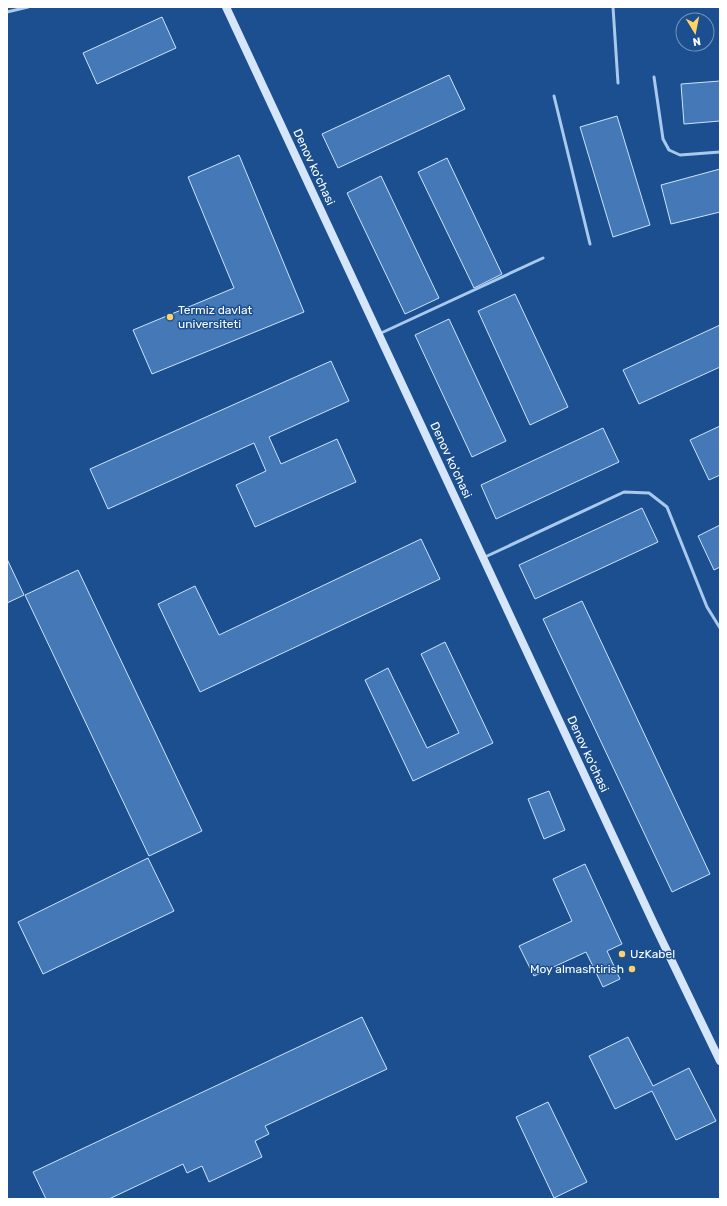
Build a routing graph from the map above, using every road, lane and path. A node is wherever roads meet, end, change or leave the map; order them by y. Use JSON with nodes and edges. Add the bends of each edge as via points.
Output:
{"nodes":[{"id":1,"x":28,"y":7,"type":"edge"},
{"id":2,"x":226,"y":7,"type":"edge"},
{"id":3,"x":613,"y":7,"type":"edge"},
{"id":4,"x":7,"y":12,"type":"edge"},
{"id":5,"x":654,"y":77,"type":"dead end"},
{"id":6,"x":618,"y":83,"type":"dead end"},
{"id":7,"x":554,"y":96,"type":"dead end"},
{"id":8,"x":720,"y":152,"type":"edge"},
{"id":9,"x":590,"y":244,"type":"dead end"},
{"id":10,"x":543,"y":258,"type":"dead end"},
{"id":11,"x":378,"y":334,"type":"junction"},
{"id":12,"x":483,"y":558,"type":"junction"},
{"id":13,"x":720,"y":628,"type":"edge"},
{"id":14,"x":720,"y":1061,"type":"edge"}],
"edges":[{"from":1,"to":4,"type":"lane"},
{"from":2,"to":11,"type":"street","name":"Denov ko'chasi"},
{"from":3,"to":6,"type":"lane"},
{"from":5,"to":8,"type":"lane","via":[[663,139],[669,150],[680,155]]},
{"from":7,"to":9,"type":"lane"},
{"from":10,"to":11,"type":"lane"},
{"from":11,"to":12,"type":"street","name":"Denov ko'chasi"},
{"from":12,"to":13,"type":"lane","via":[[624,492],[649,493],[667,507],[707,607]]},
{"from":12,"to":14,"type":"street","name":"Denov ko'chasi"}]}
